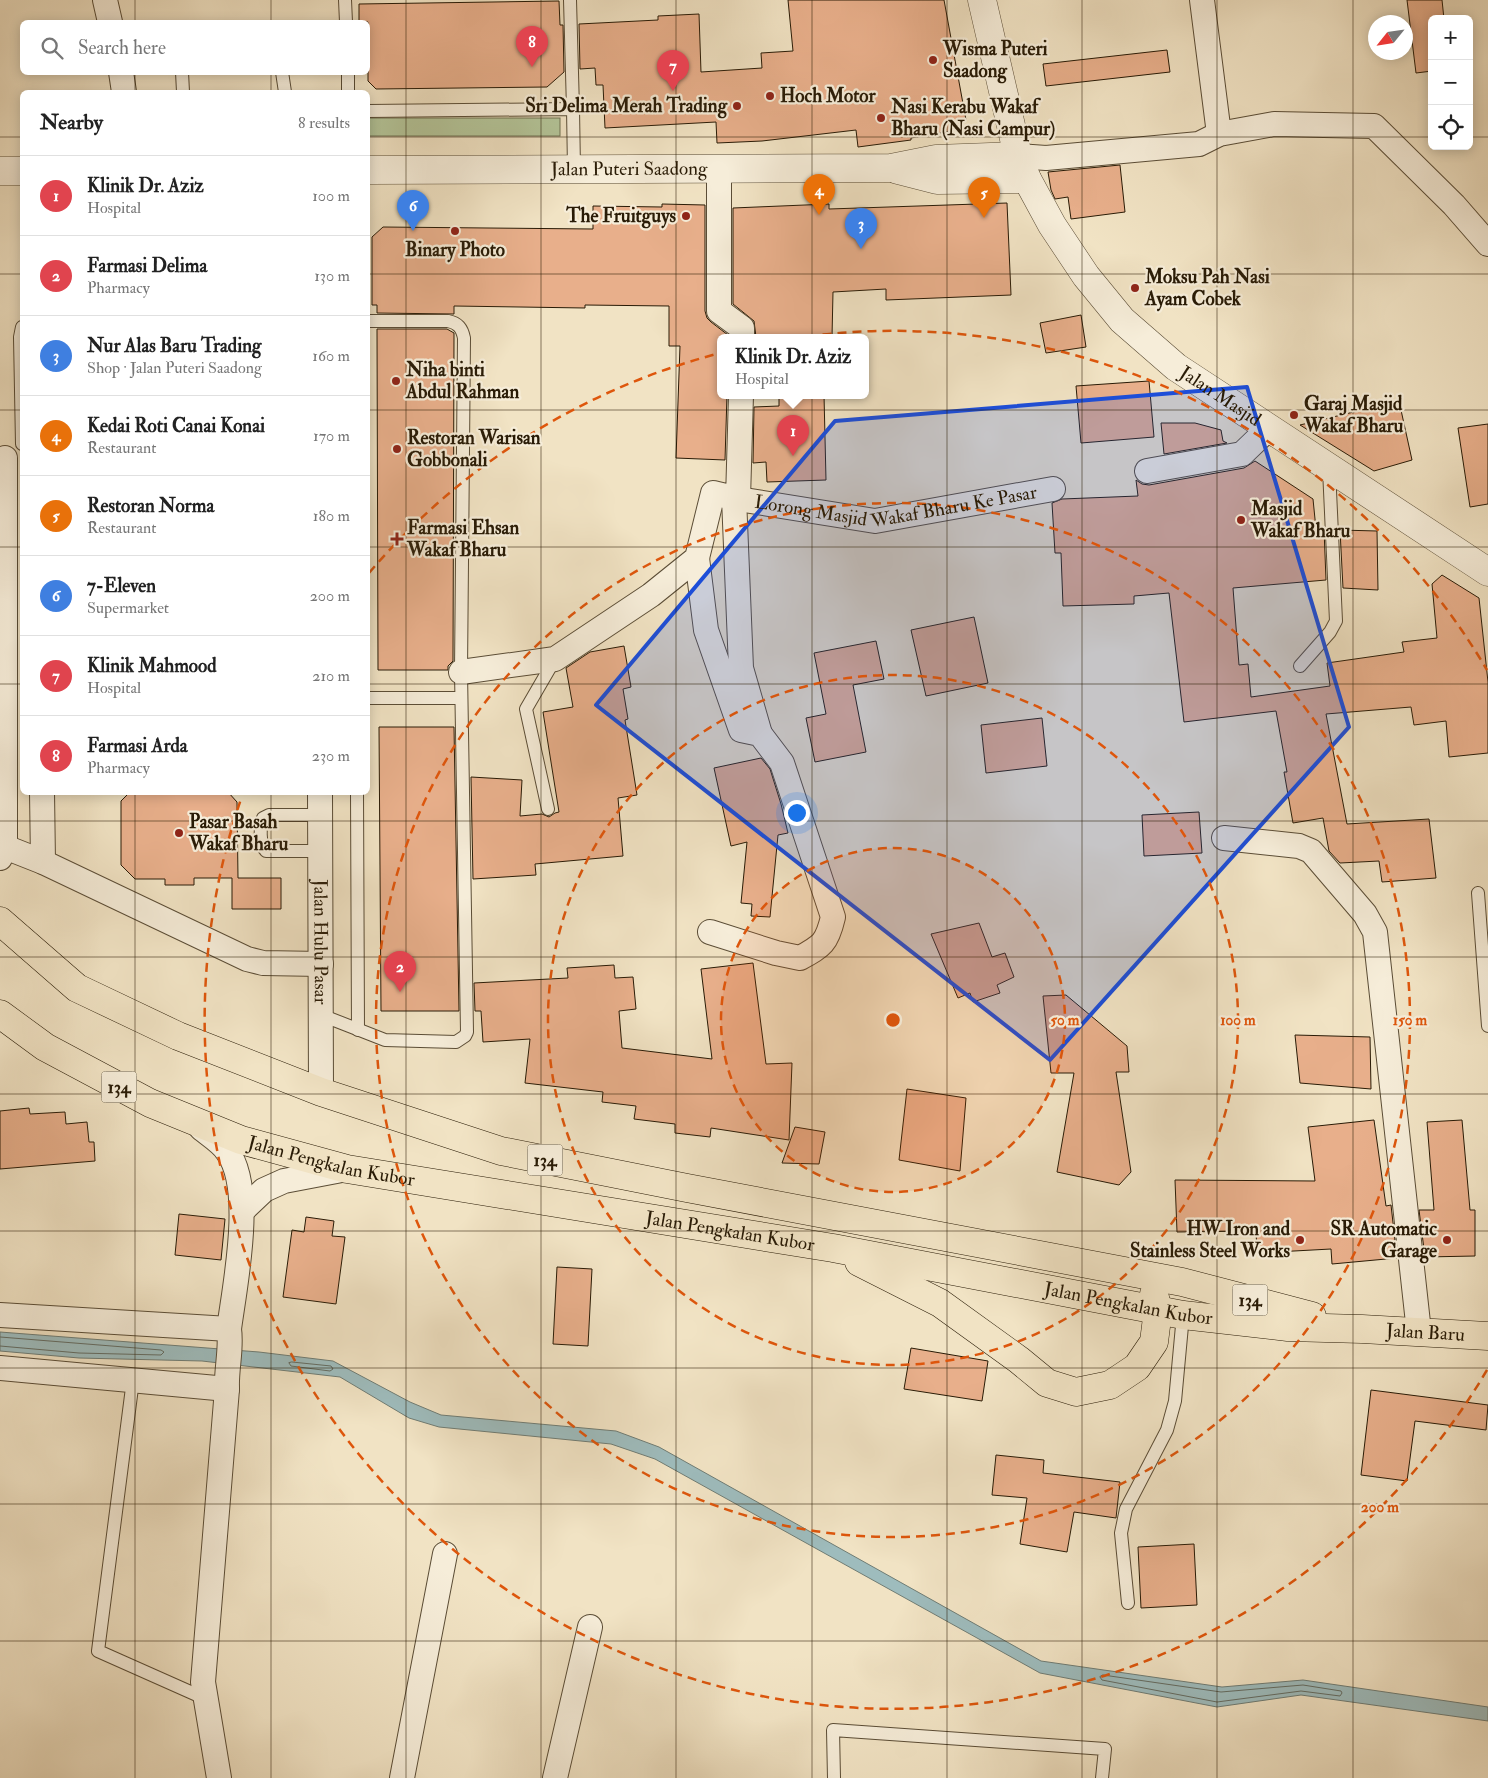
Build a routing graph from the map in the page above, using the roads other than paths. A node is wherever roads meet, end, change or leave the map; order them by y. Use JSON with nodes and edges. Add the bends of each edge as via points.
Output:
{"nodes":[{"id":1,"x":105,"y":0,"type":"edge"},
{"id":2,"x":346,"y":0,"type":"edge"},
{"id":3,"x":570,"y":0,"type":"edge"},
{"id":4,"x":982,"y":0,"type":"edge"},
{"id":5,"x":1202,"y":0,"type":"edge"},
{"id":6,"x":110,"y":20,"type":"edge"},
{"id":7,"x":346,"y":20,"type":"edge"},
{"id":8,"x":121,"y":75,"type":"edge"},
{"id":9,"x":182,"y":75,"type":"edge"},
{"id":10,"x":282,"y":75,"type":"edge"},
{"id":11,"x":348,"y":75,"type":"edge"},
{"id":12,"x":124,"y":90,"type":"edge"},
{"id":13,"x":183,"y":90,"type":"edge"},
{"id":14,"x":285,"y":90,"type":"edge"},
{"id":15,"x":348,"y":90,"type":"edge"},
{"id":16,"x":573,"y":109,"type":"junction"},
{"id":17,"x":370,"y":111,"type":"edge"},
{"id":18,"x":1219,"y":134,"type":"junction"},
{"id":19,"x":1023,"y":167,"type":"junction"},
{"id":20,"x":719,"y":168,"type":"junction"},
{"id":21,"x":574,"y":169,"type":"junction"},
{"id":22,"x":370,"y":170,"type":"edge"},
{"id":23,"x":0,"y":171,"type":"edge"},
{"id":24,"x":20,"y":171,"type":"edge"},
{"id":25,"x":1488,"y":244,"type":"edge"},
{"id":26,"x":370,"y":321,"type":"edge"},
{"id":27,"x":742,"y":334,"type":"edge"},
{"id":28,"x":20,"y":337,"type":"edge"},
{"id":29,"x":741,"y":399,"type":"edge"},
{"id":30,"x":1269,"y":428,"type":"junction"},
{"id":31,"x":12,"y":454,"type":"edge"},
{"id":32,"x":1330,"y":468,"type":"junction"},
{"id":33,"x":1147,"y":471,"type":"dead end"},
{"id":34,"x":1053,"y":489,"type":"dead end"},
{"id":35,"x":736,"y":498,"type":"junction"},
{"id":36,"x":697,"y":558,"type":"junction"},
{"id":37,"x":2,"y":571,"type":"edge"},
{"id":38,"x":1488,"y":572,"type":"edge"},
{"id":39,"x":554,"y":659,"type":"junction"},
{"id":40,"x":1300,"y":666,"type":"dead end"},
{"id":41,"x":461,"y":672,"type":"junction"},
{"id":42,"x":370,"y":698,"type":"edge"},
{"id":43,"x":461,"y":698,"type":"junction"},
{"id":44,"x":760,"y":734,"type":"junction"},
{"id":45,"x":42,"y":795,"type":"edge"},
{"id":46,"x":357,"y":795,"type":"edge"},
{"id":47,"x":320,"y":804,"type":"edge"},
{"id":48,"x":2,"y":806,"type":"edge"},
{"id":49,"x":548,"y":809,"type":"dead end"},
{"id":50,"x":1224,"y":838,"type":"dead end"},
{"id":51,"x":2,"y":850,"type":"edge"},
{"id":52,"x":320,"y":851,"type":"junction"},
{"id":53,"x":43,"y":862,"type":"junction"},
{"id":54,"x":1478,"y":893,"type":"dead end"},
{"id":55,"x":0,"y":920,"type":"edge"},
{"id":56,"x":710,"y":932,"type":"dead end"},
{"id":57,"x":0,"y":946,"type":"edge"},
{"id":58,"x":321,"y":964,"type":"junction"},
{"id":59,"x":77,"y":988,"type":"junction"},
{"id":60,"x":0,"y":1007,"type":"edge"},
{"id":61,"x":0,"y":1014,"type":"edge"},
{"id":62,"x":321,"y":1015,"type":"junction"},
{"id":63,"x":1488,"y":1026,"type":"edge"},
{"id":64,"x":358,"y":1030,"type":"junction"},
{"id":65,"x":45,"y":1047,"type":"junction"},
{"id":66,"x":321,"y":1092,"type":"junction"},
{"id":67,"x":195,"y":1122,"type":"junction"},
{"id":68,"x":347,"y":1169,"type":"junction"},
{"id":69,"x":243,"y":1210,"type":"junction"},
{"id":70,"x":833,"y":1248,"type":"junction"},
{"id":71,"x":1136,"y":1274,"type":"junction"},
{"id":72,"x":1170,"y":1313,"type":"junction"},
{"id":73,"x":0,"y":1315,"type":"edge"},
{"id":74,"x":1362,"y":1329,"type":"junction"},
{"id":75,"x":1419,"y":1332,"type":"junction"},
{"id":76,"x":230,"y":1333,"type":"junction"},
{"id":77,"x":1488,"y":1336,"type":"edge"},
{"id":78,"x":0,"y":1368,"type":"edge"},
{"id":79,"x":133,"y":1380,"type":"junction"},
{"id":80,"x":227,"y":1381,"type":"junction"},
{"id":81,"x":445,"y":1554,"type":"dead end"},
{"id":82,"x":1128,"y":1604,"type":"dead end"},
{"id":83,"x":590,"y":1627,"type":"dead end"},
{"id":84,"x":206,"y":1699,"type":"junction"},
{"id":85,"x":219,"y":1778,"type":"edge"},
{"id":86,"x":402,"y":1778,"type":"edge"},
{"id":87,"x":555,"y":1778,"type":"edge"},
{"id":88,"x":834,"y":1778,"type":"edge"},
{"id":89,"x":1102,"y":1778,"type":"edge"}],
"edges":[{"from":1,"to":6,"type":"street"},
{"from":2,"to":7,"type":"lane"},
{"from":3,"to":16,"type":"lane"},
{"from":4,"to":19,"type":"street","name":"Jalan Masjid"},
{"from":5,"to":18,"type":"street"},
{"from":8,"to":12,"type":"street"},
{"from":9,"to":13,"type":"lane"},
{"from":10,"to":14,"type":"lane"},
{"from":11,"to":15,"type":"lane"},
{"from":16,"to":17,"type":"lane"},
{"from":16,"to":21,"type":"lane"},
{"from":18,"to":19,"type":"street","via":[[1199,144],[1046,158]]},
{"from":18,"to":25,"type":"street","via":[[1281,123],[1374,126],[1454,205]]},
{"from":19,"to":20,"type":"street","name":"Jalan Puteri Saadong","via":[[936,159],[891,168]]},
{"from":19,"to":30,"type":"street","name":"Jalan Masjid","via":[[1052,225],[1086,276],[1122,320],[1176,367]]},
{"from":20,"to":21,"type":"street","name":"Jalan Puteri Saadong"},
{"from":20,"to":27,"type":"street","via":[[719,311],[742,328]]},
{"from":21,"to":22,"type":"street","name":"Jalan Puteri Saadong"},
{"from":23,"to":24,"type":"street"},
{"from":26,"to":41,"type":"lane","via":[[448,321],[455,323],[463,332]]},
{"from":28,"to":31,"type":"lane"},
{"from":29,"to":35,"type":"street"},
{"from":30,"to":32,"type":"street","name":"Jalan Masjid"},
{"from":30,"to":33,"type":"street","via":[[1242,454]]},
{"from":31,"to":37,"type":"street"},
{"from":32,"to":38,"type":"street","name":"Jalan Masjid"},
{"from":32,"to":40,"type":"lane","via":[[1336,621]]},
{"from":34,"to":35,"type":"street","name":"Lorong Masjid Wakaf Bharu Ke Pasar","via":[[875,521]]},
{"from":35,"to":36,"type":"street","name":"Lorong Masjid Wakaf Bharu Ke Pasar","via":[[713,493]]},
{"from":35,"to":44,"type":"street","via":[[741,668]]},
{"from":36,"to":39,"type":"street","via":[[651,595]]},
{"from":36,"to":44,"type":"street","via":[[706,630],[741,730]]},
{"from":37,"to":48,"type":"street"},
{"from":39,"to":41,"type":"street"},
{"from":39,"to":49,"type":"lane","via":[[526,710]]},
{"from":41,"to":43,"type":"lane"},
{"from":42,"to":43,"type":"lane"},
{"from":43,"to":64,"type":"lane","via":[[465,1036],[451,1043],[389,1040]]},
{"from":44,"to":56,"type":"street","via":[[782,763],[833,918],[829,934],[819,948],[800,958]]},
{"from":45,"to":53,"type":"street"},
{"from":46,"to":64,"type":"lane"},
{"from":47,"to":52,"type":"street","name":"Jalan Hulu Pasar"},
{"from":47,"to":52,"type":"lane","via":[[263,818],[262,844],[266,851]]},
{"from":48,"to":51,"type":"street"},
{"from":50,"to":75,"type":"street","via":[[1300,846],[1311,851],[1366,914],[1375,932]]},
{"from":51,"to":53,"type":"street"},
{"from":52,"to":58,"type":"street","name":"Jalan Hulu Pasar"},
{"from":53,"to":58,"type":"street","via":[[247,959]]},
{"from":54,"to":63,"type":"lane"},
{"from":55,"to":59,"type":"main road","name":"Jalan Pengkalan Kubor","number":"134"},
{"from":57,"to":59,"type":"main road","name":"Jalan Pengkalan Kubor","number":"134"},
{"from":58,"to":62,"type":"street","name":"Jalan Hulu Pasar"},
{"from":59,"to":66,"type":"main road","name":"Jalan Pengkalan Kubor","number":"134","via":[[178,1036]]},
{"from":60,"to":65,"type":"main road","name":"Jalan Pengkalan Kubor","number":"134"},
{"from":61,"to":65,"type":"main road","name":"Jalan Pengkalan Kubor","number":"134"},
{"from":62,"to":64,"type":"lane"},
{"from":62,"to":66,"type":"street","name":"Jalan Hulu Pasar"},
{"from":65,"to":67,"type":"main road","name":"Jalan Pengkalan Kubor","number":"134","via":[[150,1104]]},
{"from":66,"to":71,"type":"main road","name":"Jalan Pengkalan Kubor","number":"134","via":[[501,1151]]},
{"from":67,"to":68,"type":"main road","name":"Jalan Pengkalan Kubor","number":"134","via":[[241,1140]]},
{"from":67,"to":69,"type":"street","via":[[227,1150],[236,1167]]},
{"from":68,"to":69,"type":"street","via":[[284,1181],[264,1190]]},
{"from":68,"to":70,"type":"main road","name":"Jalan Pengkalan Kubor","number":"134"},
{"from":69,"to":76,"type":"street"},
{"from":70,"to":72,"type":"main road","name":"Jalan Pengkalan Kubor","number":"134"},
{"from":70,"to":72,"type":"main road","via":[[940,1304],[1047,1383],[1076,1392],[1110,1385],[1137,1367]]},
{"from":71,"to":72,"type":"main road"},
{"from":71,"to":74,"type":"main road","name":"Jalan Pengkalan Kubor","number":"134","via":[[1182,1282]]},
{"from":72,"to":74,"type":"main road","name":"Jalan Pengkalan Kubor","number":"134","via":[[1288,1328]]},
{"from":72,"to":82,"type":"lane","via":[[1175,1401],[1167,1430],[1126,1509],[1121,1533]]},
{"from":73,"to":76,"type":"street"},
{"from":74,"to":75,"type":"main road","name":"Jalan Baru"},
{"from":75,"to":77,"type":"main road","name":"Jalan Baru"},
{"from":76,"to":80,"type":"street"},
{"from":78,"to":79,"type":"street"},
{"from":79,"to":80,"type":"street"},
{"from":79,"to":84,"type":"lane","via":[[98,1651]]},
{"from":80,"to":84,"type":"street","via":[[203,1682]]},
{"from":81,"to":86,"type":"street"},
{"from":83,"to":87,"type":"street"},
{"from":84,"to":85,"type":"street"},
{"from":88,"to":89,"type":"lane","via":[[833,1730],[1105,1749]]}]}
